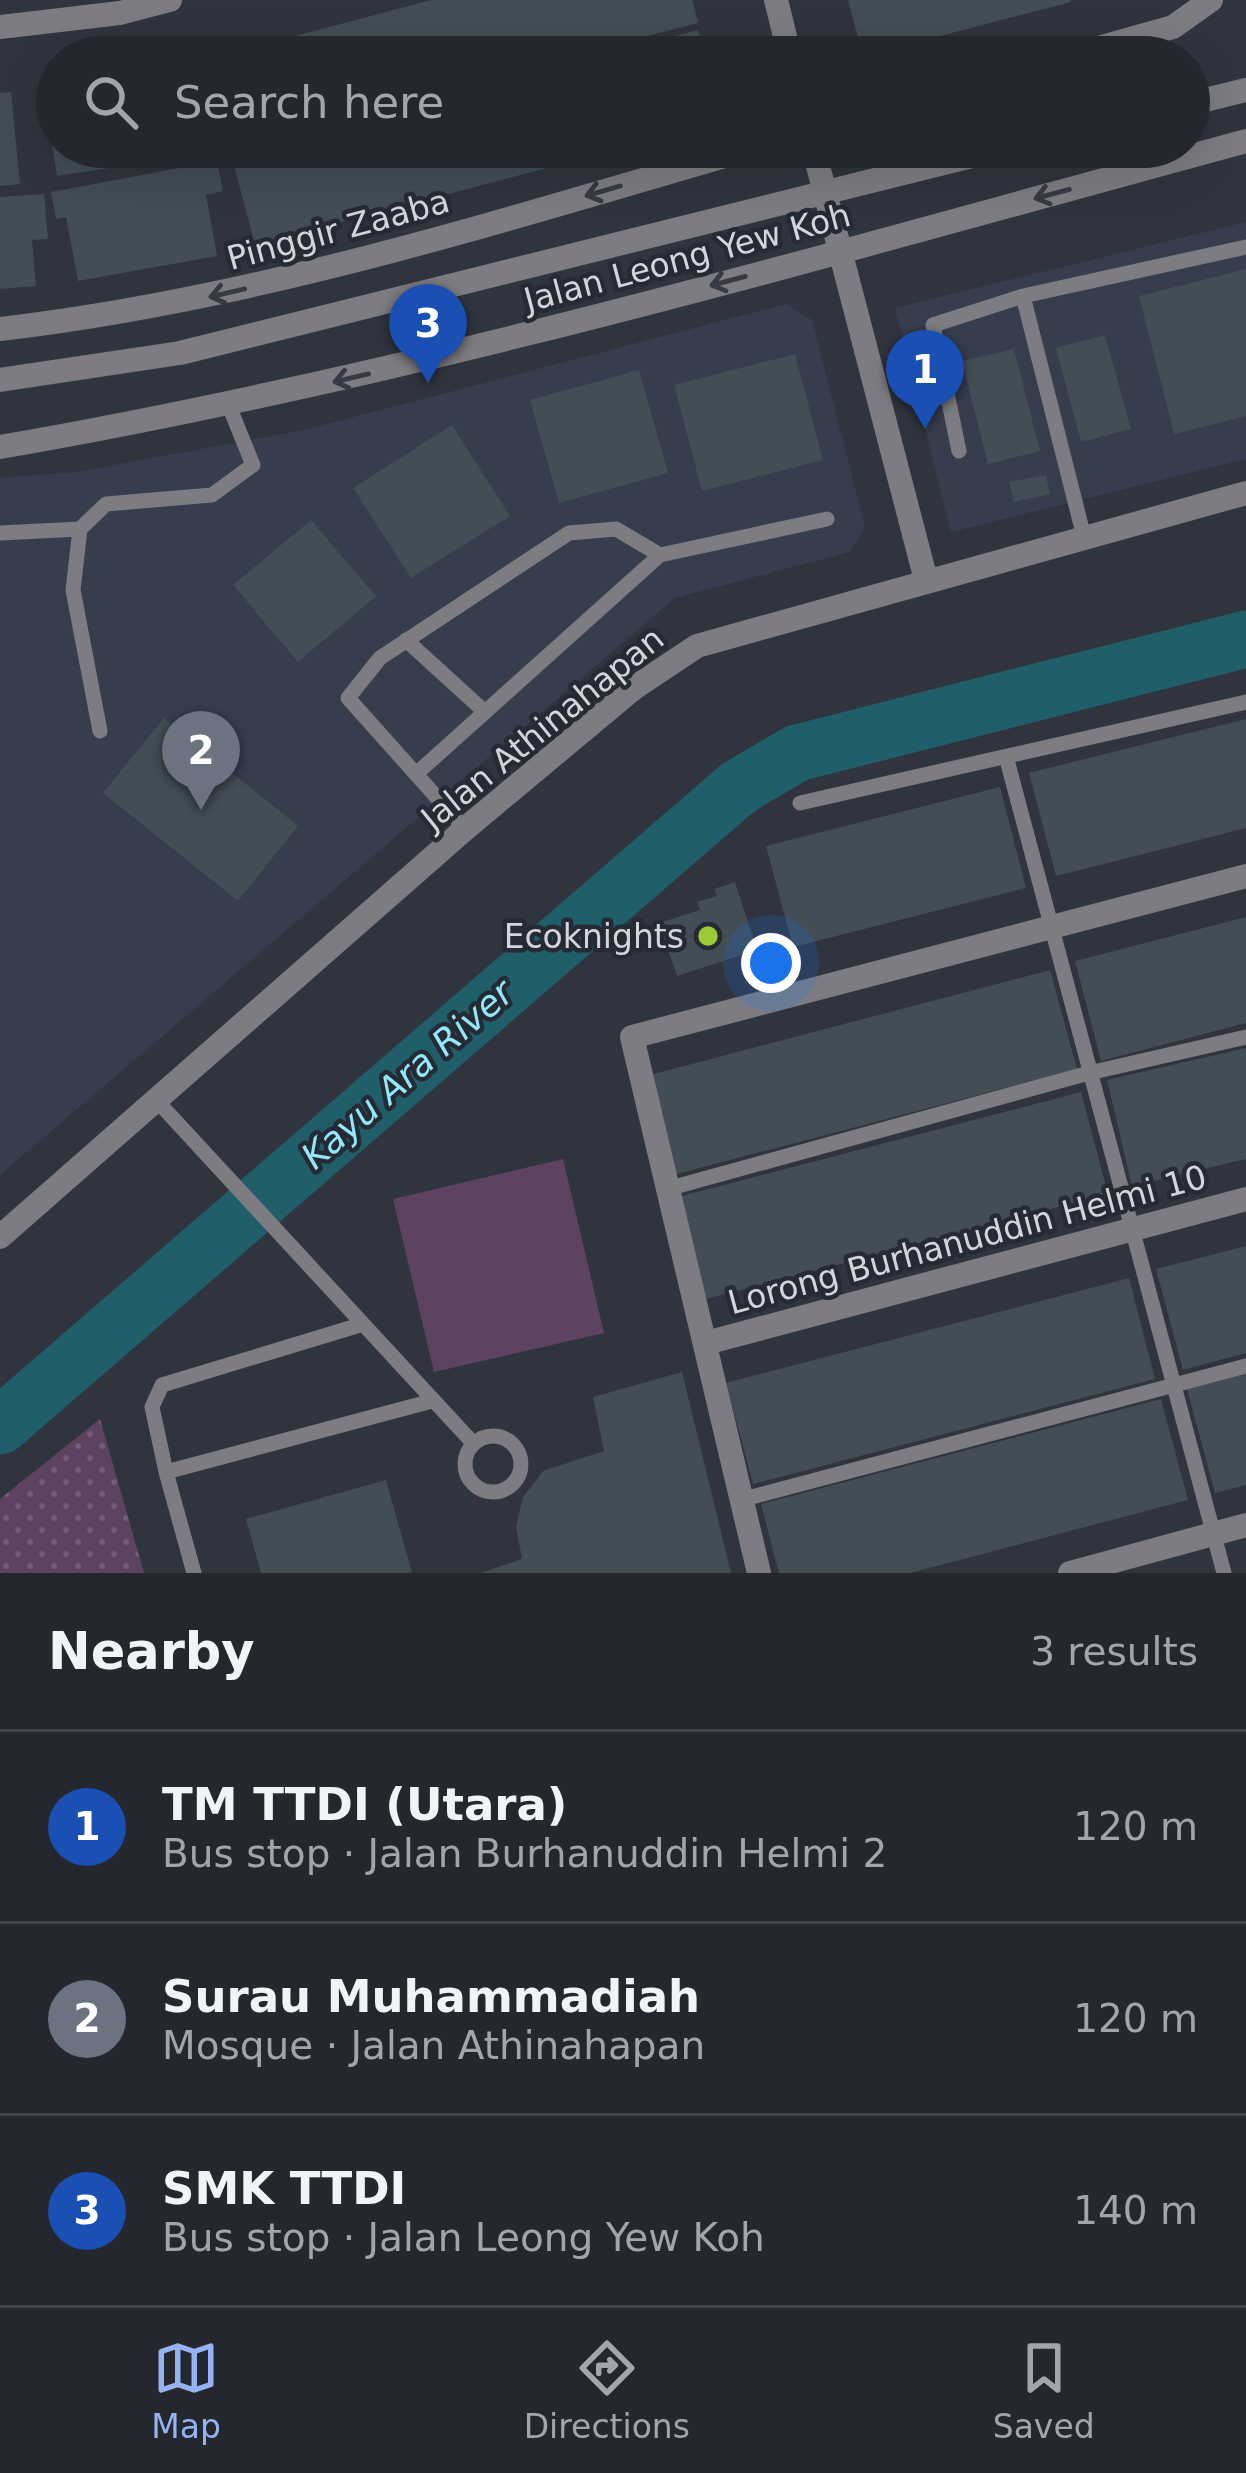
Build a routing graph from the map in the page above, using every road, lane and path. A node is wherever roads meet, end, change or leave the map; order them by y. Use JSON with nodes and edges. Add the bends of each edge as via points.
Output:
{"nodes":[{"id":1,"x":170,"y":0,"type":"edge"},
{"id":2,"x":776,"y":0,"type":"edge"},
{"id":3,"x":1210,"y":0,"type":"edge"},
{"id":4,"x":0,"y":27,"type":"edge"},
{"id":5,"x":785,"y":36,"type":"edge"},
{"id":6,"x":1143,"y":36,"type":"edge"},
{"id":7,"x":1246,"y":90,"type":"edge"},
{"id":8,"x":1210,"y":99,"type":"edge"},
{"id":9,"x":1246,"y":141,"type":"edge"},
{"id":10,"x":1210,"y":151,"type":"edge"},
{"id":11,"x":683,"y":168,"type":"edge"},
{"id":12,"x":819,"y":168,"type":"edge"},
{"id":13,"x":918,"y":168,"type":"edge"},
{"id":14,"x":1147,"y":168,"type":"edge"},
{"id":15,"x":825,"y":190,"type":"junction"},
{"id":16,"x":1246,"y":247,"type":"edge"},
{"id":17,"x":842,"y":251,"type":"junction"},
{"id":18,"x":1023,"y":296,"type":"junction"},
{"id":19,"x":0,"y":329,"type":"edge"},
{"id":20,"x":0,"y":380,"type":"edge"},
{"id":21,"x":229,"y":406,"type":"junction"},
{"id":22,"x":0,"y":447,"type":"edge"},
{"id":23,"x":959,"y":451,"type":"dead end"},
{"id":24,"x":1246,"y":494,"type":"edge"},
{"id":25,"x":827,"y":519,"type":"dead end"},
{"id":26,"x":80,"y":529,"type":"junction"},
{"id":27,"x":0,"y":533,"type":"edge"},
{"id":28,"x":1084,"y":537,"type":"junction"},
{"id":29,"x":660,"y":555,"type":"junction"},
{"id":30,"x":926,"y":580,"type":"junction"},
{"id":31,"x":406,"y":640,"type":"junction"},
{"id":32,"x":1246,"y":702,"type":"edge"},
{"id":33,"x":484,"y":712,"type":"junction"},
{"id":34,"x":100,"y":731,"type":"dead end"},
{"id":35,"x":1007,"y":760,"type":"junction"},
{"id":36,"x":416,"y":774,"type":"junction"},
{"id":37,"x":800,"y":803,"type":"dead end"},
{"id":38,"x":465,"y":829,"type":"junction"},
{"id":39,"x":1246,"y":876,"type":"edge"},
{"id":40,"x":1052,"y":926,"type":"junction"},
{"id":41,"x":1246,"y":1037,"type":"edge"},
{"id":42,"x":1089,"y":1073,"type":"junction"},
{"id":43,"x":158,"y":1102,"type":"junction"},
{"id":44,"x":668,"y":1189,"type":"junction"},
{"id":45,"x":1246,"y":1198,"type":"edge"},
{"id":46,"x":1130,"y":1229,"type":"junction"},
{"id":47,"x":0,"y":1237,"type":"edge"},
{"id":48,"x":360,"y":1325,"type":"junction"},
{"id":49,"x":706,"y":1342,"type":"junction"},
{"id":50,"x":1246,"y":1366,"type":"edge"},
{"id":51,"x":1172,"y":1386,"type":"junction"},
{"id":52,"x":432,"y":1401,"type":"junction"},
{"id":53,"x":473,"y":1443,"type":"dead end"},
{"id":54,"x":166,"y":1472,"type":"junction"},
{"id":55,"x":740,"y":1500,"type":"junction"},
{"id":56,"x":1246,"y":1525,"type":"edge"},
{"id":57,"x":1214,"y":1533,"type":"junction"},
{"id":58,"x":194,"y":1573,"type":"edge"},
{"id":59,"x":759,"y":1573,"type":"edge"},
{"id":60,"x":1070,"y":1573,"type":"edge"},
{"id":61,"x":1224,"y":1573,"type":"edge"}],
"edges":[{"from":1,"to":4,"type":"street"},
{"from":2,"to":5,"type":"street"},
{"from":3,"to":6,"type":"street","via":[[1173,28]]},
{"from":7,"to":8,"type":"street"},
{"from":9,"to":10,"type":"street","name":"Jalan Leong Yew Koh","one_way":true},
{"from":11,"to":19,"type":"street","name":"Pinggir Zaaba","one_way":true,"via":[[329,270],[134,313]]},
{"from":12,"to":15,"type":"street"},
{"from":13,"to":15,"type":"street","name":"Jalan Leong Yew Koh"},
{"from":14,"to":17,"type":"street","name":"Jalan Leong Yew Koh","one_way":true},
{"from":15,"to":17,"type":"street"},
{"from":15,"to":20,"type":"street","name":"Jalan Leong Yew Koh","via":[[179,353]]},
{"from":16,"to":18,"type":"lane"},
{"from":17,"to":21,"type":"street","name":"Jalan Leong Yew Koh","one_way":true},
{"from":17,"to":30,"type":"street"},
{"from":18,"to":23,"type":"lane","via":[[933,325]]},
{"from":18,"to":28,"type":"lane"},
{"from":21,"to":22,"type":"street","name":"Jalan Leong Yew Koh"},
{"from":21,"to":26,"type":"lane","via":[[253,465],[212,495],[106,504]]},
{"from":24,"to":28,"type":"street","name":"Jalan Athinahapan"},
{"from":25,"to":29,"type":"lane"},
{"from":26,"to":27,"type":"lane"},
{"from":26,"to":34,"type":"lane","via":[[73,590]]},
{"from":28,"to":30,"type":"street","name":"Jalan Athinahapan"},
{"from":29,"to":31,"type":"lane","via":[[616,529],[569,533]]},
{"from":29,"to":33,"type":"lane"},
{"from":30,"to":38,"type":"street","name":"Jalan Athinahapan","via":[[697,646],[634,688]]},
{"from":31,"to":33,"type":"lane"},
{"from":31,"to":36,"type":"lane","via":[[348,698]]},
{"from":32,"to":35,"type":"lane"},
{"from":33,"to":36,"type":"lane"},
{"from":35,"to":37,"type":"lane"},
{"from":35,"to":40,"type":"lane"},
{"from":36,"to":38,"type":"lane"},
{"from":38,"to":43,"type":"street","name":"Jalan Athinahapan"},
{"from":39,"to":40,"type":"street"},
{"from":40,"to":42,"type":"lane"},
{"from":40,"to":44,"type":"street","via":[[632,1037]]},
{"from":41,"to":42,"type":"lane"},
{"from":42,"to":44,"type":"lane"},
{"from":42,"to":46,"type":"lane"},
{"from":43,"to":47,"type":"street","name":"Jalan Athinahapan"},
{"from":43,"to":48,"type":"lane"},
{"from":44,"to":49,"type":"street"},
{"from":45,"to":46,"type":"street","name":"Lorong Burhanuddin Helmi 10"},
{"from":46,"to":49,"type":"street","name":"Lorong Burhanuddin Helmi 10"},
{"from":46,"to":51,"type":"lane"},
{"from":48,"to":52,"type":"lane"},
{"from":48,"to":54,"type":"lane","via":[[162,1385],[152,1407]]},
{"from":49,"to":55,"type":"street"},
{"from":50,"to":51,"type":"lane"},
{"from":51,"to":55,"type":"lane"},
{"from":51,"to":57,"type":"lane"},
{"from":52,"to":53,"type":"lane"},
{"from":52,"to":54,"type":"lane"},
{"from":54,"to":58,"type":"lane"},
{"from":55,"to":59,"type":"street"},
{"from":56,"to":57,"type":"street"},
{"from":57,"to":60,"type":"street"},
{"from":57,"to":61,"type":"lane"}]}
